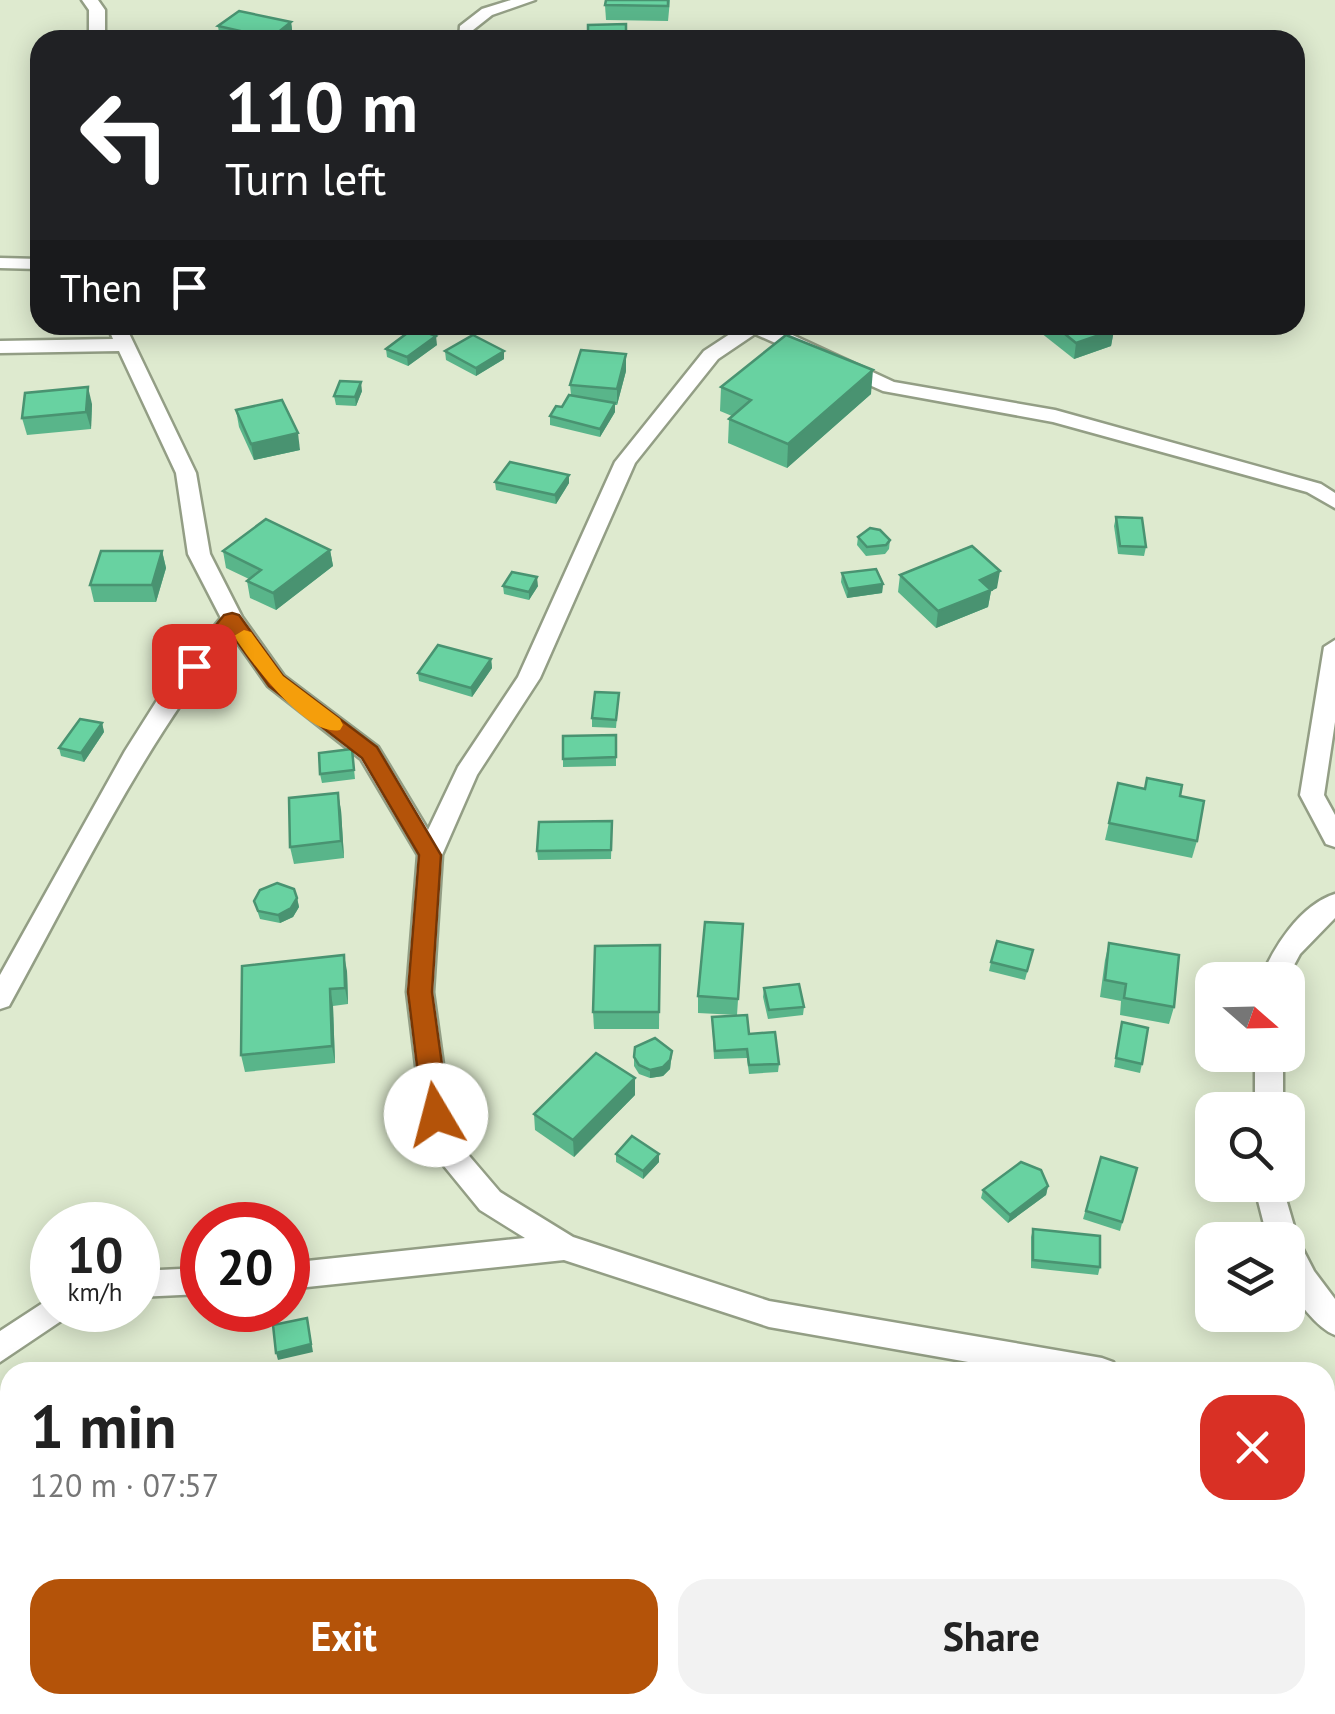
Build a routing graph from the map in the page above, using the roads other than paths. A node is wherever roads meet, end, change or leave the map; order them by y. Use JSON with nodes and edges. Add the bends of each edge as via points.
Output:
{"nodes":[{"id":1,"x":90,"y":0,"type":"edge"},
{"id":2,"x":527,"y":0,"type":"edge"},
{"id":3,"x":97,"y":30,"type":"edge"},
{"id":4,"x":466,"y":30,"type":"edge"},
{"id":5,"x":0,"y":262,"type":"edge"},
{"id":6,"x":30,"y":264,"type":"edge"},
{"id":7,"x":120,"y":335,"type":"edge"},
{"id":8,"x":736,"y":335,"type":"edge"},
{"id":9,"x":768,"y":335,"type":"edge"},
{"id":10,"x":0,"y":347,"type":"edge"},
{"id":11,"x":1335,"y":502,"type":"edge"},
{"id":12,"x":232,"y":619,"type":"junction"},
{"id":13,"x":1335,"y":647,"type":"edge"},
{"id":14,"x":1335,"y":838,"type":"edge"},
{"id":15,"x":430,"y":855,"type":"junction"},
{"id":16,"x":1335,"y":904,"type":"edge"},
{"id":17,"x":1280,"y":962,"type":"edge"},
{"id":18,"x":0,"y":999,"type":"edge"},
{"id":19,"x":564,"y":1247,"type":"junction"},
{"id":20,"x":310,"y":1274,"type":"edge"},
{"id":21,"x":1305,"y":1283,"type":"edge"},
{"id":22,"x":1335,"y":1322,"type":"edge"},
{"id":23,"x":30,"y":1326,"type":"edge"},
{"id":24,"x":0,"y":1348,"type":"edge"},
{"id":25,"x":1044,"y":1362,"type":"edge"}],
"edges":[{"from":1,"to":3,"type":"lane"},
{"from":2,"to":4,"type":"lane","via":[[475,19]]},
{"from":5,"to":6,"type":"lane"},
{"from":7,"to":10,"type":"lane"},
{"from":7,"to":12,"type":"lane","via":[[186,473],[198,554]]},
{"from":8,"to":15,"type":"lane","via":[[711,355],[625,462],[529,678],[466,773]]},
{"from":9,"to":11,"type":"lane","via":[[890,387],[1055,416],[1314,488]]},
{"from":12,"to":15,"type":"lane","via":[[276,681],[370,753]]},
{"from":12,"to":18,"type":"lane","via":[[133,757]]},
{"from":13,"to":14,"type":"lane","via":[[1312,794]]},
{"from":15,"to":19,"type":"lane","via":[[420,992],[436,1115],[454,1158],[490,1201]]},
{"from":16,"to":17,"type":"lane","via":[[1303,929]]},
{"from":19,"to":20,"type":"lane"},
{"from":19,"to":25,"type":"lane","via":[[768,1314]]},
{"from":21,"to":22,"type":"lane"},
{"from":23,"to":24,"type":"lane"}]}
